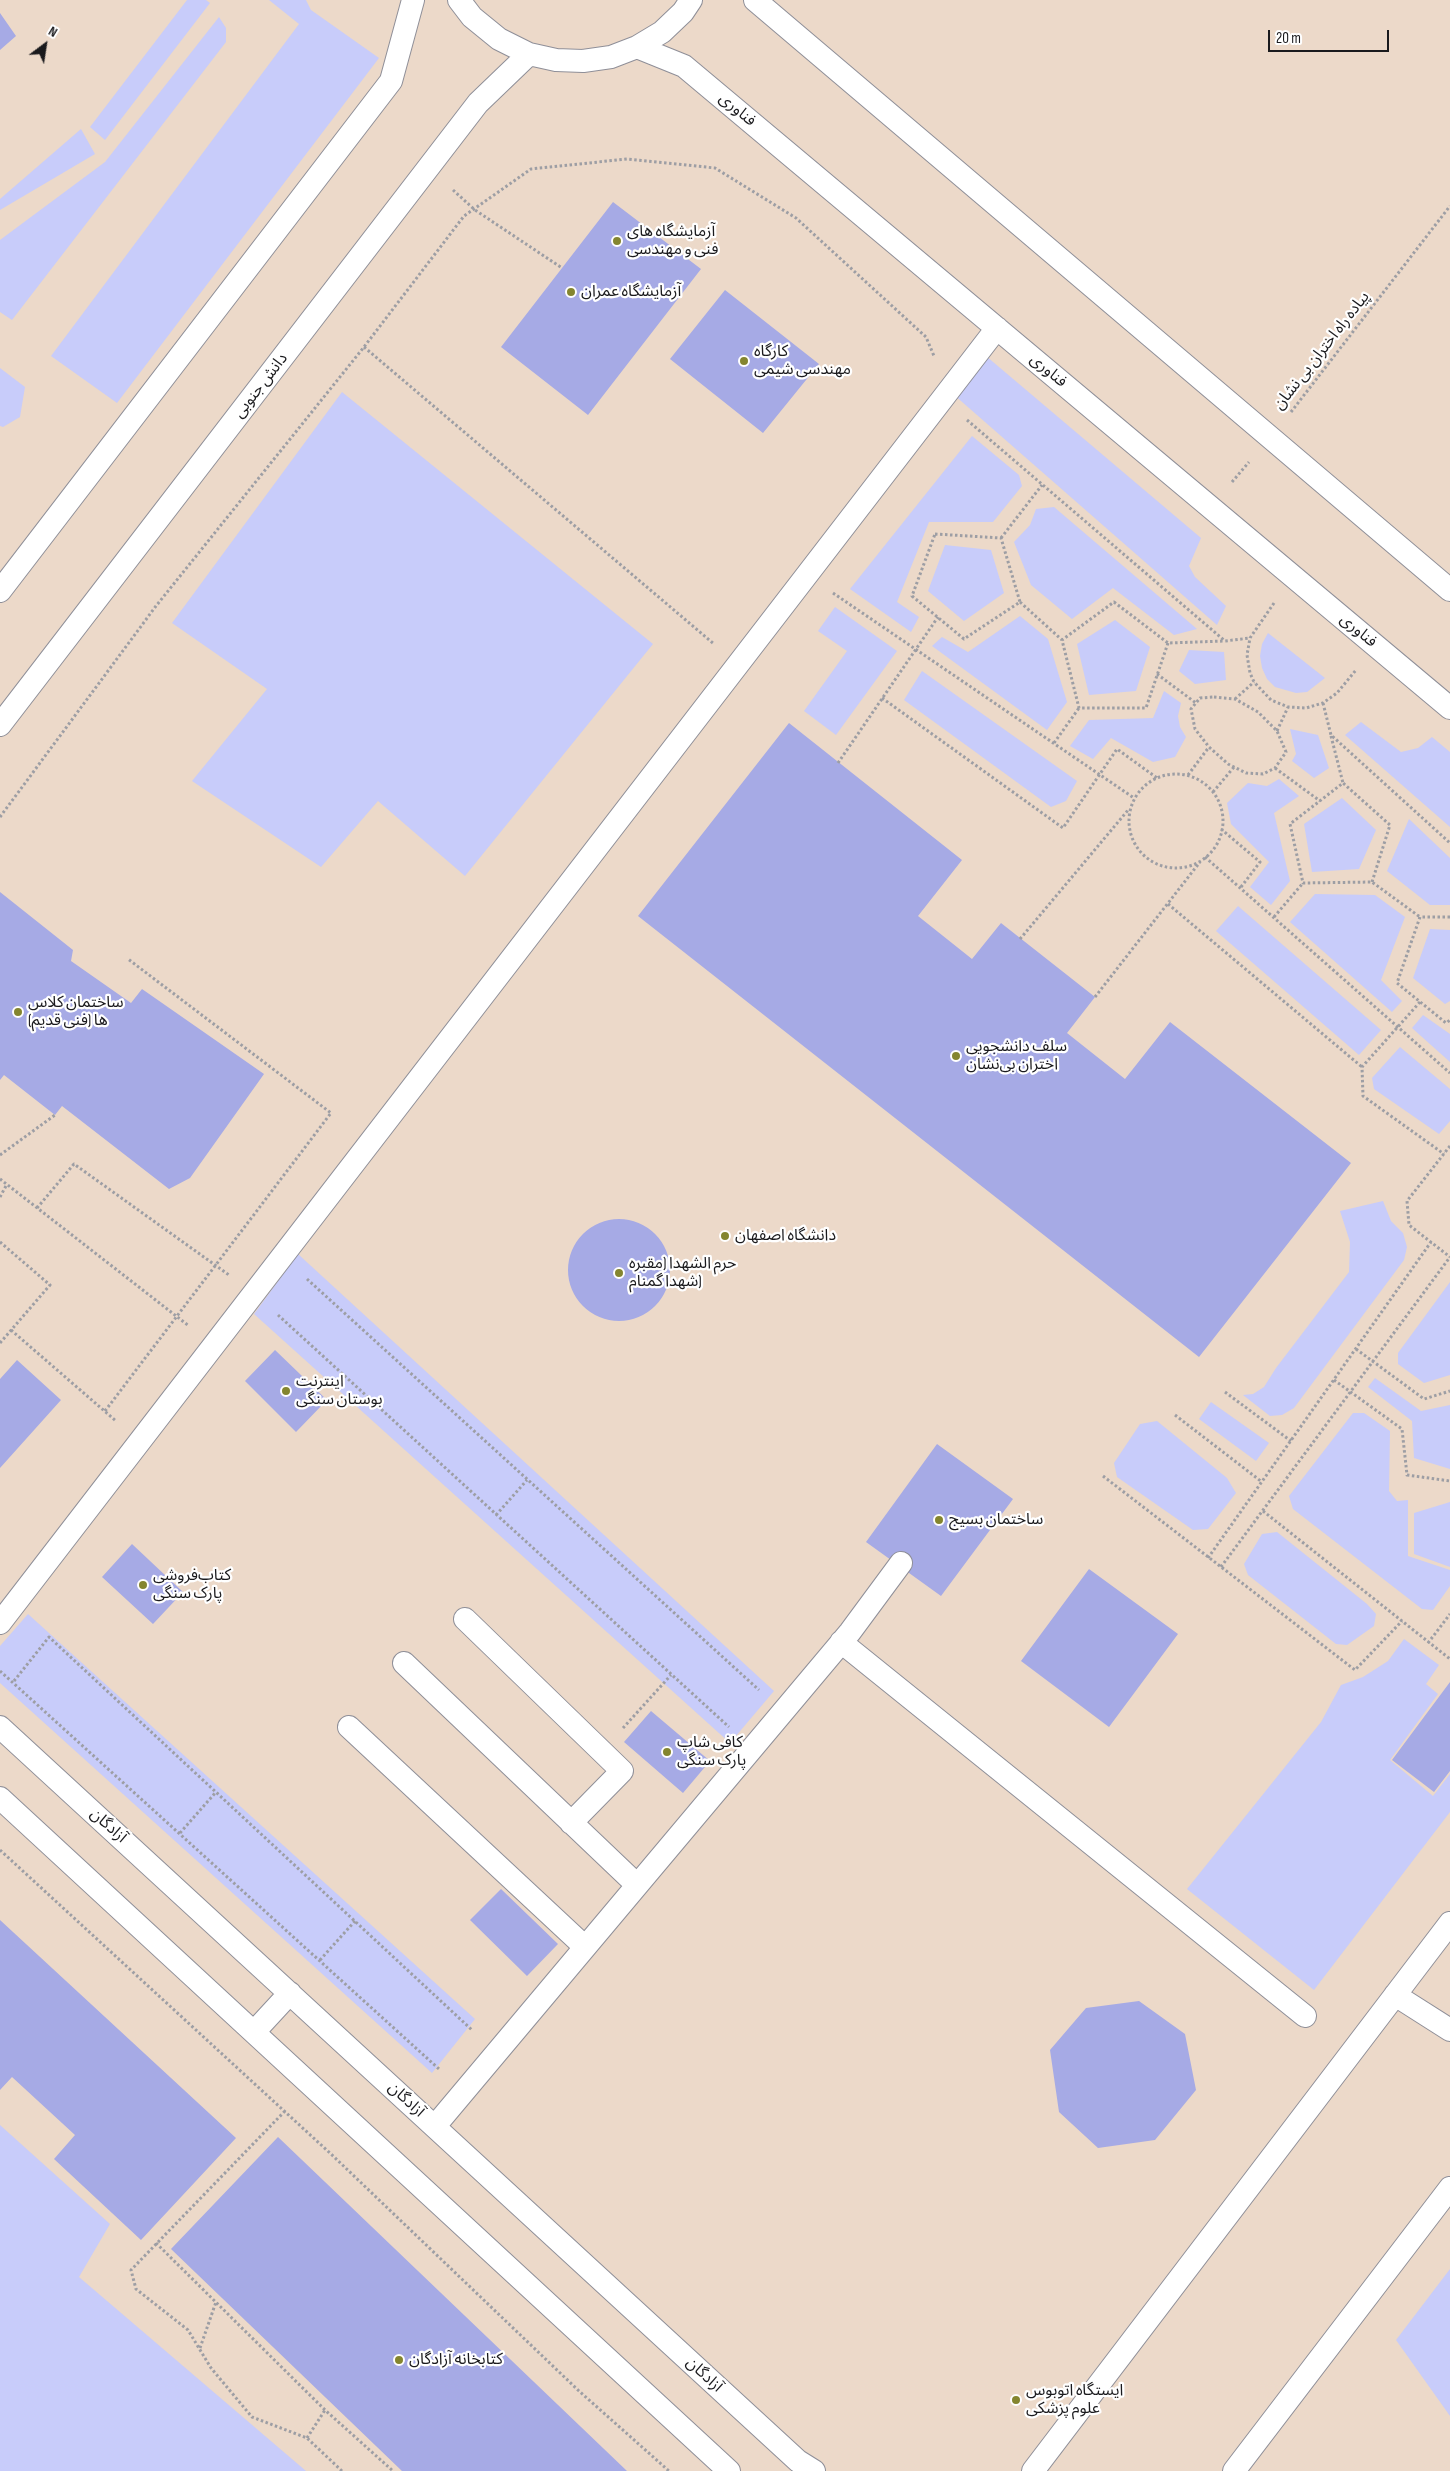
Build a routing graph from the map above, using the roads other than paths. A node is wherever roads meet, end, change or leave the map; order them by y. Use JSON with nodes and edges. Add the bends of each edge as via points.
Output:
{"nodes":[{"id":1,"x":413,"y":0,"type":"edge"},
{"id":2,"x":459,"y":0,"type":"edge"},
{"id":3,"x":692,"y":0,"type":"edge"},
{"id":4,"x":755,"y":0,"type":"edge"},
{"id":5,"x":637,"y":47,"type":"junction"},
{"id":6,"x":529,"y":54,"type":"junction"},
{"id":7,"x":997,"y":328,"type":"junction"},
{"id":8,"x":1450,"y":590,"type":"edge"},
{"id":9,"x":0,"y":591,"type":"edge"},
{"id":10,"x":1450,"y":708,"type":"edge"},
{"id":11,"x":0,"y":725,"type":"edge"},
{"id":12,"x":901,"y":1563,"type":"dead end"},
{"id":13,"x":465,"y":1619,"type":"dead end"},
{"id":14,"x":0,"y":1623,"type":"edge"},
{"id":15,"x":841,"y":1642,"type":"junction"},
{"id":16,"x":404,"y":1663,"type":"dead end"},
{"id":17,"x":0,"y":1727,"type":"edge"},
{"id":18,"x":349,"y":1727,"type":"dead end"},
{"id":19,"x":0,"y":1798,"type":"edge"},
{"id":20,"x":571,"y":1823,"type":"junction"},
{"id":21,"x":637,"y":1885,"type":"junction"},
{"id":22,"x":1450,"y":1923,"type":"edge"},
{"id":23,"x":585,"y":1947,"type":"junction"},
{"id":24,"x":290,"y":1993,"type":"junction"},
{"id":25,"x":1394,"y":1995,"type":"junction"},
{"id":26,"x":1305,"y":2016,"type":"dead end"},
{"id":27,"x":1450,"y":2030,"type":"edge"},
{"id":28,"x":254,"y":2032,"type":"junction"},
{"id":29,"x":435,"y":2126,"type":"junction"},
{"id":30,"x":1450,"y":2188,"type":"edge"},
{"id":31,"x":1037,"y":2465,"type":"edge"},
{"id":32,"x":729,"y":2471,"type":"edge"},
{"id":33,"x":814,"y":2471,"type":"edge"},
{"id":34,"x":1016,"y":2471,"type":"edge"},
{"id":35,"x":1234,"y":2471,"type":"edge"}],
"edges":[{"from":1,"to":9,"type":"lane","via":[[391,81]]},
{"from":2,"to":6,"type":"lane","via":[[472,17],[499,39]]},
{"from":3,"to":5,"type":"lane","via":[[662,32]]},
{"from":4,"to":8,"type":"lane"},
{"from":5,"to":6,"type":"lane","via":[[611,57],[583,61]]},
{"from":5,"to":7,"type":"lane","name":"فناوری","via":[[684,66]]},
{"from":6,"to":11,"type":"lane","name":"دانش جنوبی","via":[[478,103]]},
{"from":7,"to":10,"type":"lane","name":"فناوری"},
{"from":7,"to":14,"type":"lane"},
{"from":12,"to":15,"type":"lane"},
{"from":13,"to":20,"type":"lane","via":[[622,1771]]},
{"from":15,"to":21,"type":"lane"},
{"from":15,"to":26,"type":"lane"},
{"from":16,"to":20,"type":"lane"},
{"from":17,"to":24,"type":"lane","name":"آزادگان"},
{"from":18,"to":23,"type":"lane"},
{"from":19,"to":28,"type":"lane"},
{"from":20,"to":21,"type":"lane"},
{"from":21,"to":23,"type":"lane"},
{"from":22,"to":25,"type":"lane"},
{"from":23,"to":29,"type":"lane"},
{"from":24,"to":28,"type":"lane"},
{"from":24,"to":29,"type":"lane","name":"آزادگان"},
{"from":25,"to":27,"type":"lane"},
{"from":25,"to":31,"type":"lane"},
{"from":28,"to":32,"type":"lane"},
{"from":29,"to":33,"type":"lane","name":"آزادگان","via":[[798,2461]]},
{"from":30,"to":35,"type":"lane"},
{"from":31,"to":34,"type":"lane"}]}
